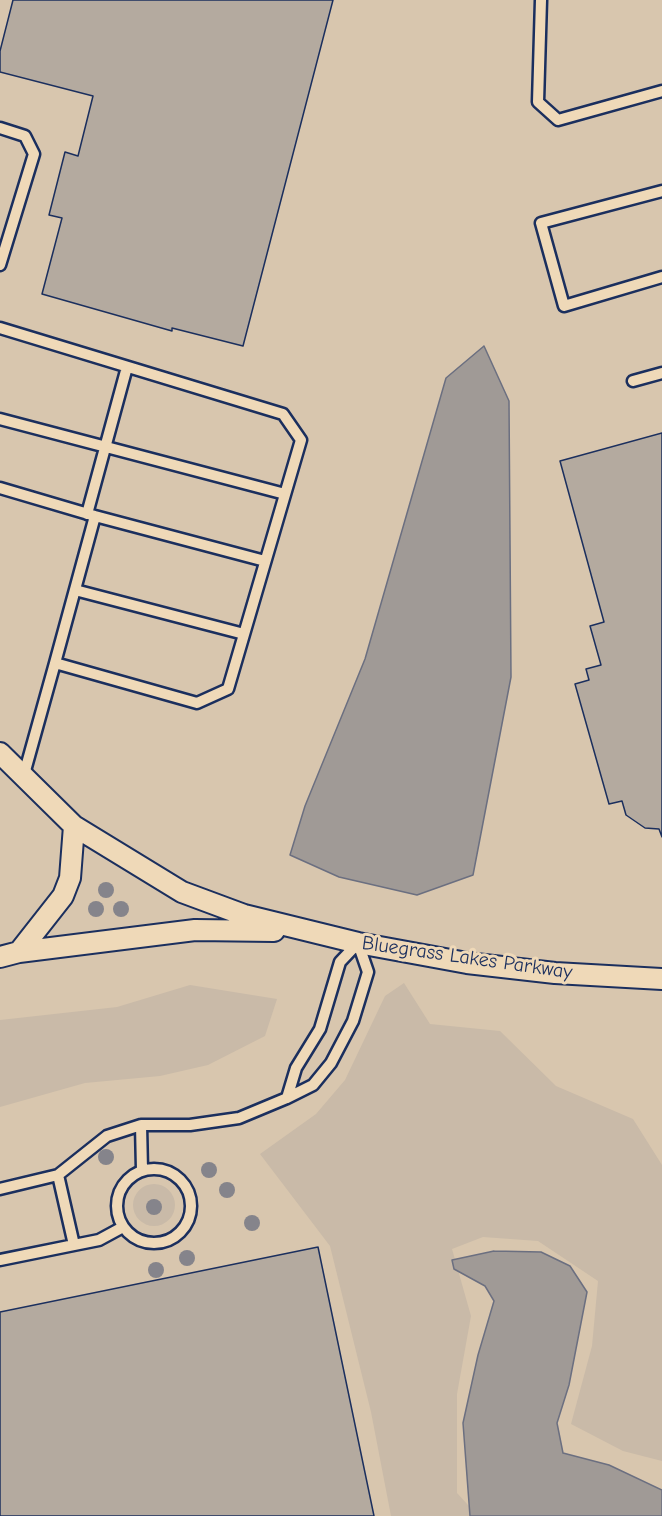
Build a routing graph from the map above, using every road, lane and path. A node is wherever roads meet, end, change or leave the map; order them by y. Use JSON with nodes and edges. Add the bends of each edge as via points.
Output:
{"nodes":[{"id":1,"x":541,"y":0,"type":"edge"},
{"id":2,"x":662,"y":91,"type":"edge"},
{"id":3,"x":0,"y":128,"type":"edge"},
{"id":4,"x":662,"y":191,"type":"edge"},
{"id":5,"x":0,"y":265,"type":"edge"},
{"id":6,"x":662,"y":277,"type":"edge"},
{"id":7,"x":0,"y":328,"type":"edge"},
{"id":8,"x":127,"y":367,"type":"junction"},
{"id":9,"x":662,"y":373,"type":"edge"},
{"id":10,"x":633,"y":381,"type":"dead end"},
{"id":11,"x":0,"y":419,"type":"edge"},
{"id":12,"x":105,"y":447,"type":"junction"},
{"id":13,"x":0,"y":488,"type":"edge"},
{"id":14,"x":285,"y":494,"type":"junction"},
{"id":15,"x":91,"y":515,"type":"junction"},
{"id":16,"x":266,"y":561,"type":"junction"},
{"id":17,"x":75,"y":590,"type":"junction"},
{"id":18,"x":244,"y":634,"type":"junction"},
{"id":19,"x":55,"y":663,"type":"junction"},
{"id":20,"x":0,"y":753,"type":"edge"},
{"id":21,"x":23,"y":778,"type":"junction"},
{"id":22,"x":74,"y":826,"type":"junction"},
{"id":23,"x":310,"y":932,"type":"junction"},
{"id":24,"x":358,"y":943,"type":"junction"},
{"id":25,"x":9,"y":954,"type":"edge"},
{"id":26,"x":662,"y":979,"type":"edge"},
{"id":27,"x":287,"y":1098,"type":"junction"},
{"id":28,"x":141,"y":1125,"type":"junction"},
{"id":29,"x":142,"y":1170,"type":"junction"},
{"id":30,"x":58,"y":1175,"type":"junction"},
{"id":31,"x":0,"y":1189,"type":"edge"},
{"id":32,"x":123,"y":1227,"type":"junction"},
{"id":33,"x":74,"y":1245,"type":"junction"},
{"id":34,"x":0,"y":1260,"type":"edge"}],
"edges":[{"from":1,"to":2,"type":"lane","via":[[538,102],[558,120]]},
{"from":3,"to":5,"type":"lane","via":[[25,136],[34,154]]},
{"from":4,"to":6,"type":"lane","via":[[541,223],[564,306]]},
{"from":7,"to":8,"type":"lane"},
{"from":8,"to":12,"type":"lane"},
{"from":8,"to":14,"type":"lane","via":[[283,414],[301,440]]},
{"from":9,"to":10,"type":"lane"},
{"from":11,"to":12,"type":"lane"},
{"from":12,"to":14,"type":"lane"},
{"from":12,"to":15,"type":"lane"},
{"from":13,"to":15,"type":"lane"},
{"from":14,"to":16,"type":"lane"},
{"from":15,"to":16,"type":"lane"},
{"from":15,"to":17,"type":"lane"},
{"from":16,"to":18,"type":"lane"},
{"from":17,"to":18,"type":"lane"},
{"from":17,"to":19,"type":"lane"},
{"from":18,"to":19,"type":"lane","via":[[228,689],[197,703]]},
{"from":19,"to":21,"type":"lane"},
{"from":20,"to":21,"type":"street","name":"Bluegrass Lakes Parkway"},
{"from":21,"to":22,"type":"street","name":"Bluegrass Lakes Parkway"},
{"from":22,"to":23,"type":"street","name":"Bluegrass Lakes Parkway","via":[[182,892],[244,915]]},
{"from":22,"to":25,"type":"street","name":"Bluegrass Lakes Parkway","via":[[69,878],[63,896]]},
{"from":23,"to":24,"type":"street","name":"Bluegrass Lakes Parkway"},
{"from":23,"to":25,"type":"street","name":"Bluegrass Lakes Parkway","via":[[204,929]]},
{"from":24,"to":26,"type":"street","name":"Bluegrass Lakes Parkway","via":[[467,963]]},
{"from":24,"to":27,"type":"lane","via":[[340,962],[320,1029],[296,1068]]},
{"from":24,"to":27,"type":"lane","via":[[368,972],[353,1022],[313,1085]]},
{"from":27,"to":28,"type":"lane","via":[[238,1118],[190,1125]]},
{"from":28,"to":29,"type":"lane"},
{"from":28,"to":30,"type":"lane","via":[[107,1136]]},
{"from":29,"to":32,"type":"lane","via":[[118,1194],[118,1217]]},
{"from":29,"to":32,"type":"lane","via":[[155,1168],[178,1178],[191,1200],[187,1224],[168,1241],[156,1243],[143,1242]]},
{"from":30,"to":31,"type":"lane"},
{"from":30,"to":33,"type":"lane"},
{"from":32,"to":33,"type":"lane","via":[[99,1240]]},
{"from":33,"to":34,"type":"lane"}]}
